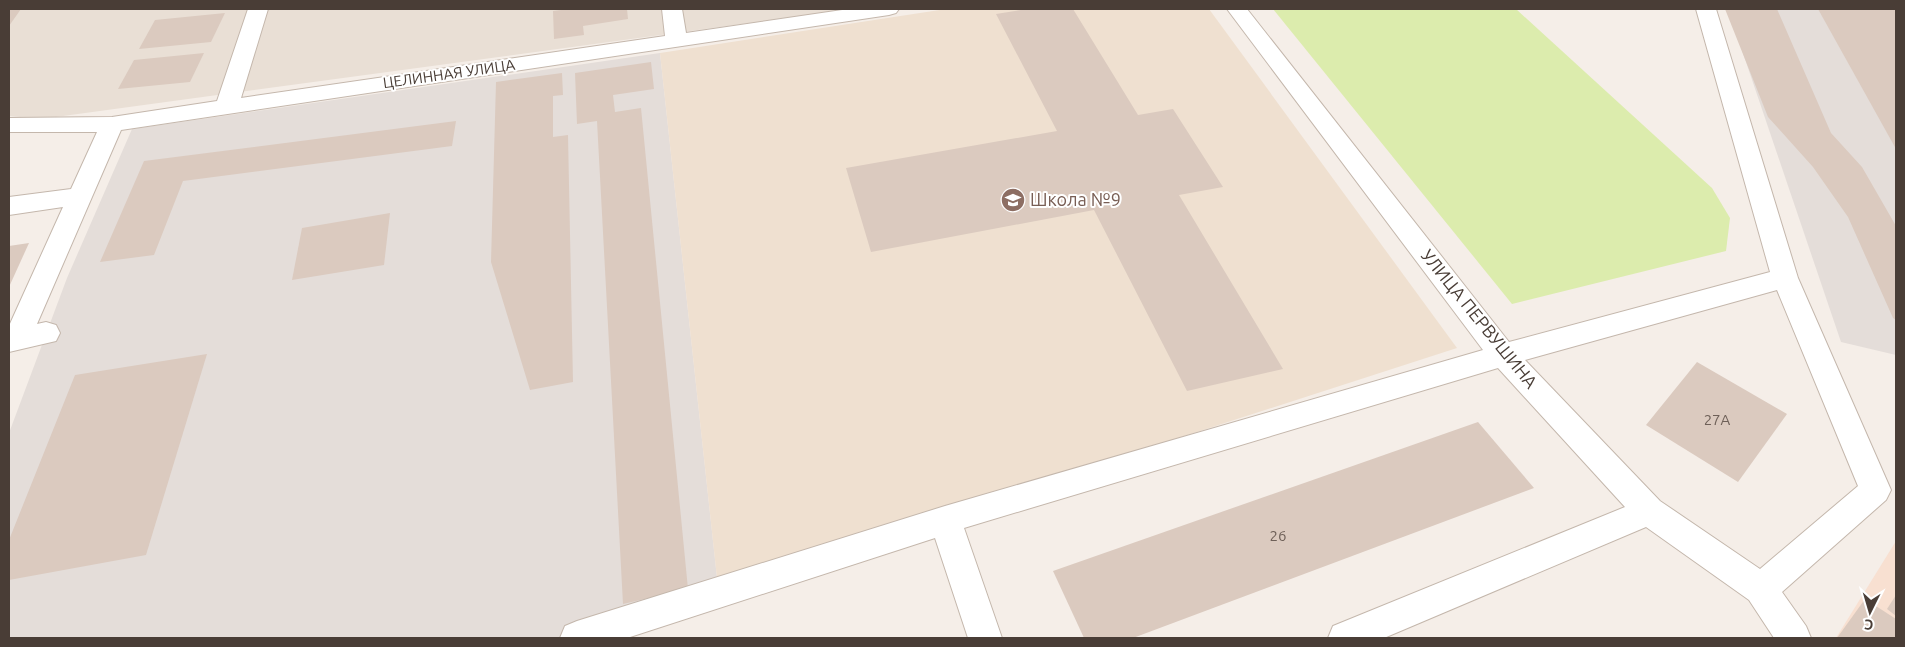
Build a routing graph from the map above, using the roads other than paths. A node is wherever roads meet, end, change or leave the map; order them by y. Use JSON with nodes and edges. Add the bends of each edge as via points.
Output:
{"nodes":[{"id":1,"x":258,"y":9,"type":"edge"},
{"id":2,"x":672,"y":9,"type":"edge"},
{"id":3,"x":889,"y":9,"type":"edge"},
{"id":4,"x":1237,"y":9,"type":"edge"},
{"id":5,"x":1706,"y":9,"type":"edge"},
{"id":6,"x":676,"y":39,"type":"junction"},
{"id":7,"x":227,"y":106,"type":"junction"},
{"id":8,"x":112,"y":124,"type":"junction"},
{"id":9,"x":9,"y":125,"type":"edge"},
{"id":10,"x":80,"y":196,"type":"junction"},
{"id":11,"x":9,"y":206,"type":"edge"},
{"id":12,"x":1785,"y":278,"type":"junction"},
{"id":13,"x":46,"y":332,"type":"dead end"},
{"id":14,"x":13,"y":340,"type":"edge"},
{"id":15,"x":1503,"y":355,"type":"junction"},
{"id":16,"x":1649,"y":510,"type":"junction"},
{"id":17,"x":945,"y":520,"type":"junction"},
{"id":18,"x":1761,"y":589,"type":"junction"},
{"id":19,"x":576,"y":638,"type":"edge"},
{"id":20,"x":985,"y":638,"type":"edge"},
{"id":21,"x":1345,"y":638,"type":"edge"},
{"id":22,"x":1794,"y":638,"type":"edge"}],
"edges":[{"from":1,"to":7,"type":"street"},
{"from":2,"to":6,"type":"street"},
{"from":3,"to":6,"type":"street","name":"ЦЕЛИННАЯ УЛИЦА"},
{"from":4,"to":15,"type":"street","name":"УЛИЦА ПЕРВУШИНА"},
{"from":5,"to":12,"type":"street"},
{"from":6,"to":7,"type":"street","name":"ЦЕЛИННАЯ УЛИЦА"},
{"from":7,"to":8,"type":"street","name":"ЦЕЛИННАЯ УЛИЦА"},
{"from":8,"to":9,"type":"street","name":"ЦЕЛИННАЯ УЛИЦА"},
{"from":8,"to":10,"type":"street"},
{"from":10,"to":11,"type":"street"},
{"from":10,"to":14,"type":"street"},
{"from":12,"to":15,"type":"street"},
{"from":12,"to":18,"type":"street","via":[[1875,490]]},
{"from":13,"to":14,"type":"street"},
{"from":15,"to":16,"type":"street","name":"УЛИЦА ПЕРВУШИНА"},
{"from":15,"to":17,"type":"street"},
{"from":16,"to":18,"type":"street","name":"УЛИЦА ПЕРВУШИНА"},
{"from":16,"to":21,"type":"street"},
{"from":17,"to":19,"type":"street"},
{"from":17,"to":20,"type":"street"},
{"from":18,"to":22,"type":"street"}]}
